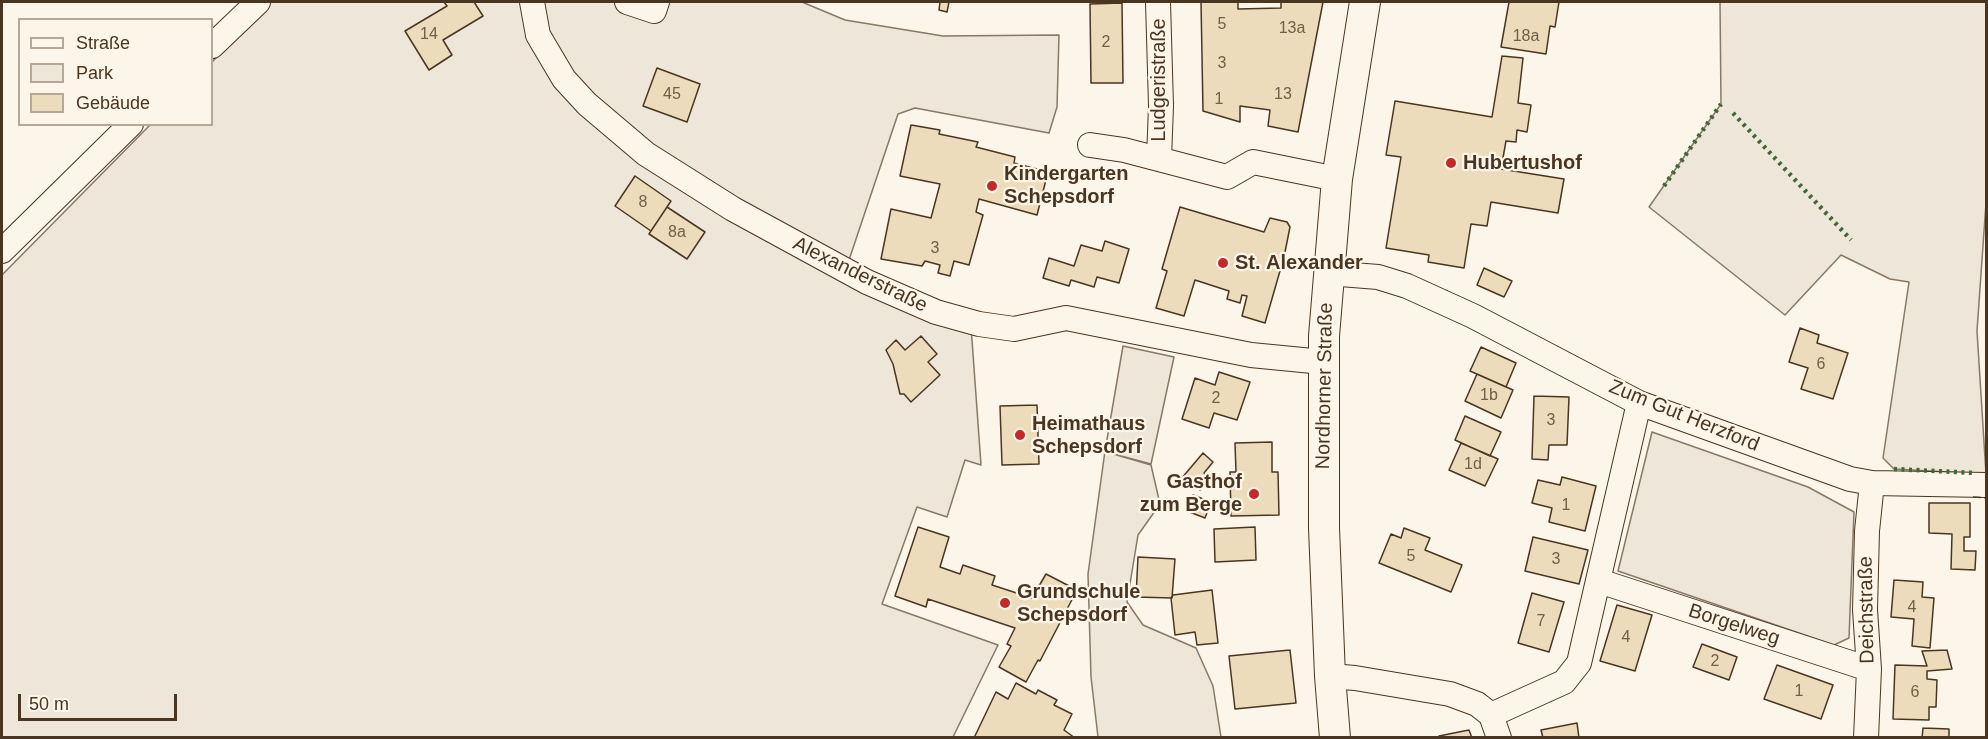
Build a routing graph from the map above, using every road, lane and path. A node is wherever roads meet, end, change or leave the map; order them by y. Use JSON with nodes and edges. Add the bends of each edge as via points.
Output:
{"nodes":[{"id":1,"x":258,"y":2,"type":"edge"},
{"id":2,"x":532,"y":2,"type":"edge"},
{"id":3,"x":627,"y":2,"type":"edge"},
{"id":4,"x":657,"y":2,"type":"edge"},
{"id":5,"x":1158,"y":2,"type":"edge"},
{"id":6,"x":1365,"y":2,"type":"edge"},
{"id":7,"x":213,"y":45,"type":"edge"},
{"id":8,"x":129,"y":126,"type":"edge"},
{"id":9,"x":1090,"y":145,"type":"dead end"},
{"id":10,"x":1159,"y":159,"type":"junction"},
{"id":11,"x":1337,"y":179,"type":"junction"},
{"id":12,"x":2,"y":251,"type":"edge"},
{"id":13,"x":1328,"y":273,"type":"junction"},
{"id":14,"x":1323,"y":362,"type":"junction"},
{"id":15,"x":1639,"y":403,"type":"junction"},
{"id":16,"x":1872,"y":483,"type":"junction"},
{"id":17,"x":1986,"y":485,"type":"edge"},
{"id":18,"x":1599,"y":581,"type":"junction"},
{"id":19,"x":1869,"y":669,"type":"junction"},
{"id":20,"x":1330,"y":676,"type":"junction"},
{"id":21,"x":1495,"y":726,"type":"edge"},
{"id":22,"x":1335,"y":738,"type":"edge"},
{"id":23,"x":1866,"y":738,"type":"edge"}],
"edges":[{"from":1,"to":7,"type":"street"},
{"from":2,"to":14,"type":"street","name":"Alexanderstraße","via":[[538,35],[564,79],[646,154],[733,209],[867,282],[936,312],[979,324],[1014,329],[1066,318],[1251,356]]},
{"from":3,"to":4,"type":"street","via":[[654,11]]},
{"from":5,"to":10,"type":"street","name":"Ludgeristraße"},
{"from":6,"to":11,"type":"main road","name":"Nordhorner Straße"},
{"from":8,"to":12,"type":"street"},
{"from":9,"to":10,"type":"street","name":"Ludgeristraße"},
{"from":10,"to":11,"type":"street","name":"Ludgeristraße","via":[[1227,177],[1253,162]]},
{"from":11,"to":13,"type":"main road","name":"Nordhorner Straße"},
{"from":13,"to":14,"type":"main road","name":"Nordhorner Straße"},
{"from":13,"to":15,"type":"street","name":"Zum Gut Herzford","via":[[1378,277],[1407,285]]},
{"from":14,"to":20,"type":"main road","name":"Nordhorner Straße"},
{"from":15,"to":16,"type":"street","name":"Zum Gut Herzford"},
{"from":15,"to":18,"type":"street"},
{"from":16,"to":17,"type":"street","name":"Zum Gut Herzford"},
{"from":16,"to":19,"type":"street","name":"Deichstraße","via":[[1865,610]]},
{"from":18,"to":19,"type":"street","name":"Borgelweg"},
{"from":18,"to":21,"type":"street","via":[[1578,663],[1564,682]]},
{"from":19,"to":23,"type":"street","name":"Deichstraße"},
{"from":20,"to":21,"type":"street","via":[[1450,694],[1477,704]]},
{"from":20,"to":22,"type":"main road","name":"Nordhorner Straße"}]}
